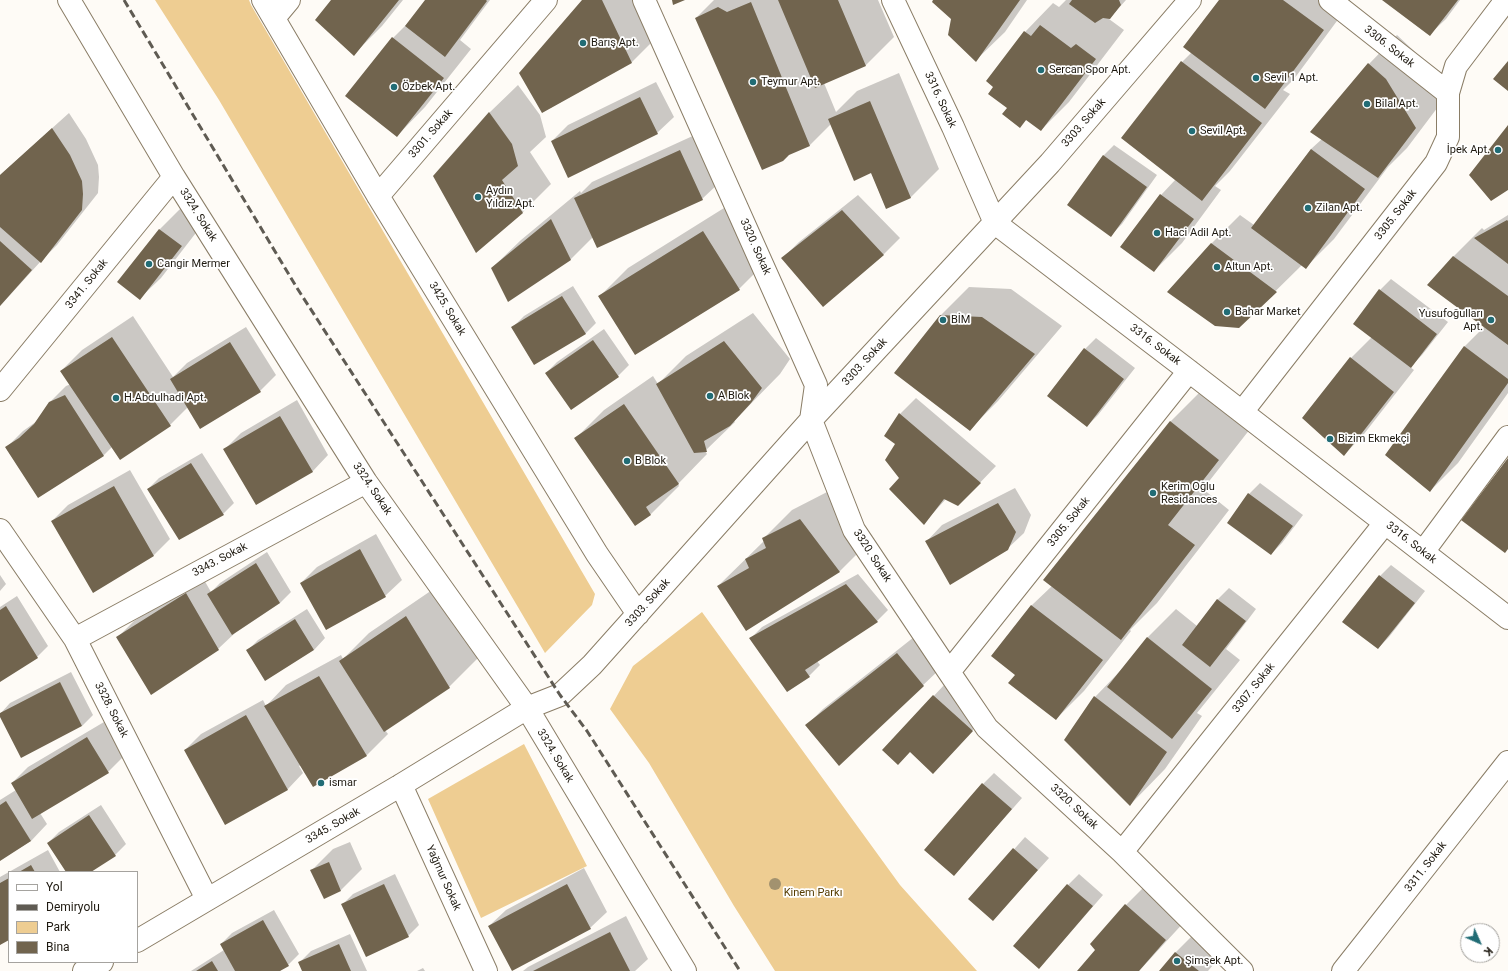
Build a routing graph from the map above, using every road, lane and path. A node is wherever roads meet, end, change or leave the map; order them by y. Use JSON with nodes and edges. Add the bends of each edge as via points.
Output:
{"nodes":[{"id":1,"x":69,"y":0,"type":"edge"},
{"id":2,"x":289,"y":0,"type":"edge"},
{"id":3,"x":546,"y":0,"type":"edge"},
{"id":4,"x":644,"y":0,"type":"edge"},
{"id":5,"x":893,"y":0,"type":"edge"},
{"id":6,"x":1190,"y":0,"type":"edge"},
{"id":7,"x":1330,"y":0,"type":"edge"},
{"id":8,"x":1506,"y":0,"type":"edge"},
{"id":9,"x":268,"y":9,"type":"edge"},
{"id":10,"x":1448,"y":93,"type":"junction"},
{"id":11,"x":174,"y":177,"type":"junction"},
{"id":12,"x":378,"y":196,"type":"junction"},
{"id":13,"x":995,"y":223,"type":"junction"},
{"id":14,"x":1189,"y":371,"type":"junction"},
{"id":15,"x":0,"y":390,"type":"edge"},
{"id":16,"x":1242,"y":412,"type":"junction"},
{"id":17,"x":811,"y":420,"type":"junction"},
{"id":18,"x":1508,"y":437,"type":"edge"},
{"id":19,"x":366,"y":482,"type":"junction"},
{"id":20,"x":1385,"y":523,"type":"junction"},
{"id":21,"x":0,"y":530,"type":"edge"},
{"id":22,"x":1423,"y":552,"type":"junction"},
{"id":23,"x":638,"y":614,"type":"junction"},
{"id":24,"x":1508,"y":618,"type":"edge"},
{"id":25,"x":75,"y":639,"type":"junction"},
{"id":26,"x":949,"y":672,"type":"junction"},
{"id":27,"x":527,"y":708,"type":"junction"},
{"id":28,"x":1508,"y":762,"type":"edge"},
{"id":29,"x":401,"y":785,"type":"junction"},
{"id":30,"x":1122,"y":852,"type":"junction"},
{"id":31,"x":207,"y":899,"type":"junction"},
{"id":32,"x":138,"y":940,"type":"edge"},
{"id":33,"x":101,"y":963,"type":"edge"},
{"id":34,"x":104,"y":963,"type":"edge"},
{"id":35,"x":84,"y":971,"type":"edge"},
{"id":36,"x":110,"y":971,"type":"edge"},
{"id":37,"x":486,"y":971,"type":"edge"},
{"id":38,"x":685,"y":971,"type":"edge"},
{"id":39,"x":1242,"y":971,"type":"edge"},
{"id":40,"x":1343,"y":971,"type":"edge"}],
"edges":[{"from":1,"to":11,"type":"street","name":"3324. Sokak"},
{"from":2,"to":9,"type":"street"},
{"from":3,"to":12,"type":"street","name":"3301. Sokak"},
{"from":4,"to":17,"type":"street","name":"3320. Sokak","via":[[816,385]]},
{"from":5,"to":13,"type":"street","name":"3316. Sokak"},
{"from":6,"to":13,"type":"street","name":"3303. Sokak"},
{"from":7,"to":10,"type":"street","name":"3306. Sokak"},
{"from":8,"to":10,"type":"street","name":"3305. Sokak","via":[[1456,66]]},
{"from":9,"to":12,"type":"street","name":"3425. Sokak"},
{"from":10,"to":16,"type":"street","name":"3305. Sokak","via":[[1448,137],[1436,163]]},
{"from":11,"to":15,"type":"street","name":"3341. Sokak"},
{"from":11,"to":19,"type":"street","name":"3324. Sokak"},
{"from":12,"to":23,"type":"street","name":"3425. Sokak","via":[[597,554]]},
{"from":13,"to":14,"type":"street","name":"3316. Sokak"},
{"from":13,"to":17,"type":"street","name":"3303. Sokak"},
{"from":14,"to":16,"type":"street","name":"3316. Sokak"},
{"from":14,"to":26,"type":"street","name":"3305. Sokak"},
{"from":16,"to":20,"type":"street","name":"3316. Sokak"},
{"from":17,"to":23,"type":"street","name":"3303. Sokak"},
{"from":17,"to":26,"type":"street","name":"3320. Sokak","via":[[854,530]]},
{"from":18,"to":22,"type":"street"},
{"from":19,"to":25,"type":"street","name":"3343. Sokak"},
{"from":19,"to":27,"type":"street","name":"3324. Sokak"},
{"from":20,"to":22,"type":"street","name":"3316. Sokak"},
{"from":20,"to":30,"type":"street","name":"3307. Sokak"},
{"from":21,"to":25,"type":"street","name":"3328. Sokak"},
{"from":22,"to":24,"type":"street","name":"3316. Sokak"},
{"from":23,"to":27,"type":"street","name":"3303. Sokak","via":[[592,665],[560,694]]},
{"from":25,"to":31,"type":"street","name":"3328. Sokak"},
{"from":26,"to":30,"type":"street","name":"3320. Sokak","via":[[987,728]]},
{"from":27,"to":29,"type":"street","name":"3345. Sokak"},
{"from":27,"to":38,"type":"street","name":"3324. Sokak"},
{"from":28,"to":40,"type":"street","name":"3311. Sokak"},
{"from":29,"to":31,"type":"street","name":"3345. Sokak"},
{"from":29,"to":37,"type":"street","name":"Yağmur Sokak"},
{"from":30,"to":39,"type":"street","name":"3320. Sokak"},
{"from":31,"to":32,"type":"street","name":"3345. Sokak"},
{"from":33,"to":35,"type":"street"},
{"from":34,"to":36,"type":"street"}]}
